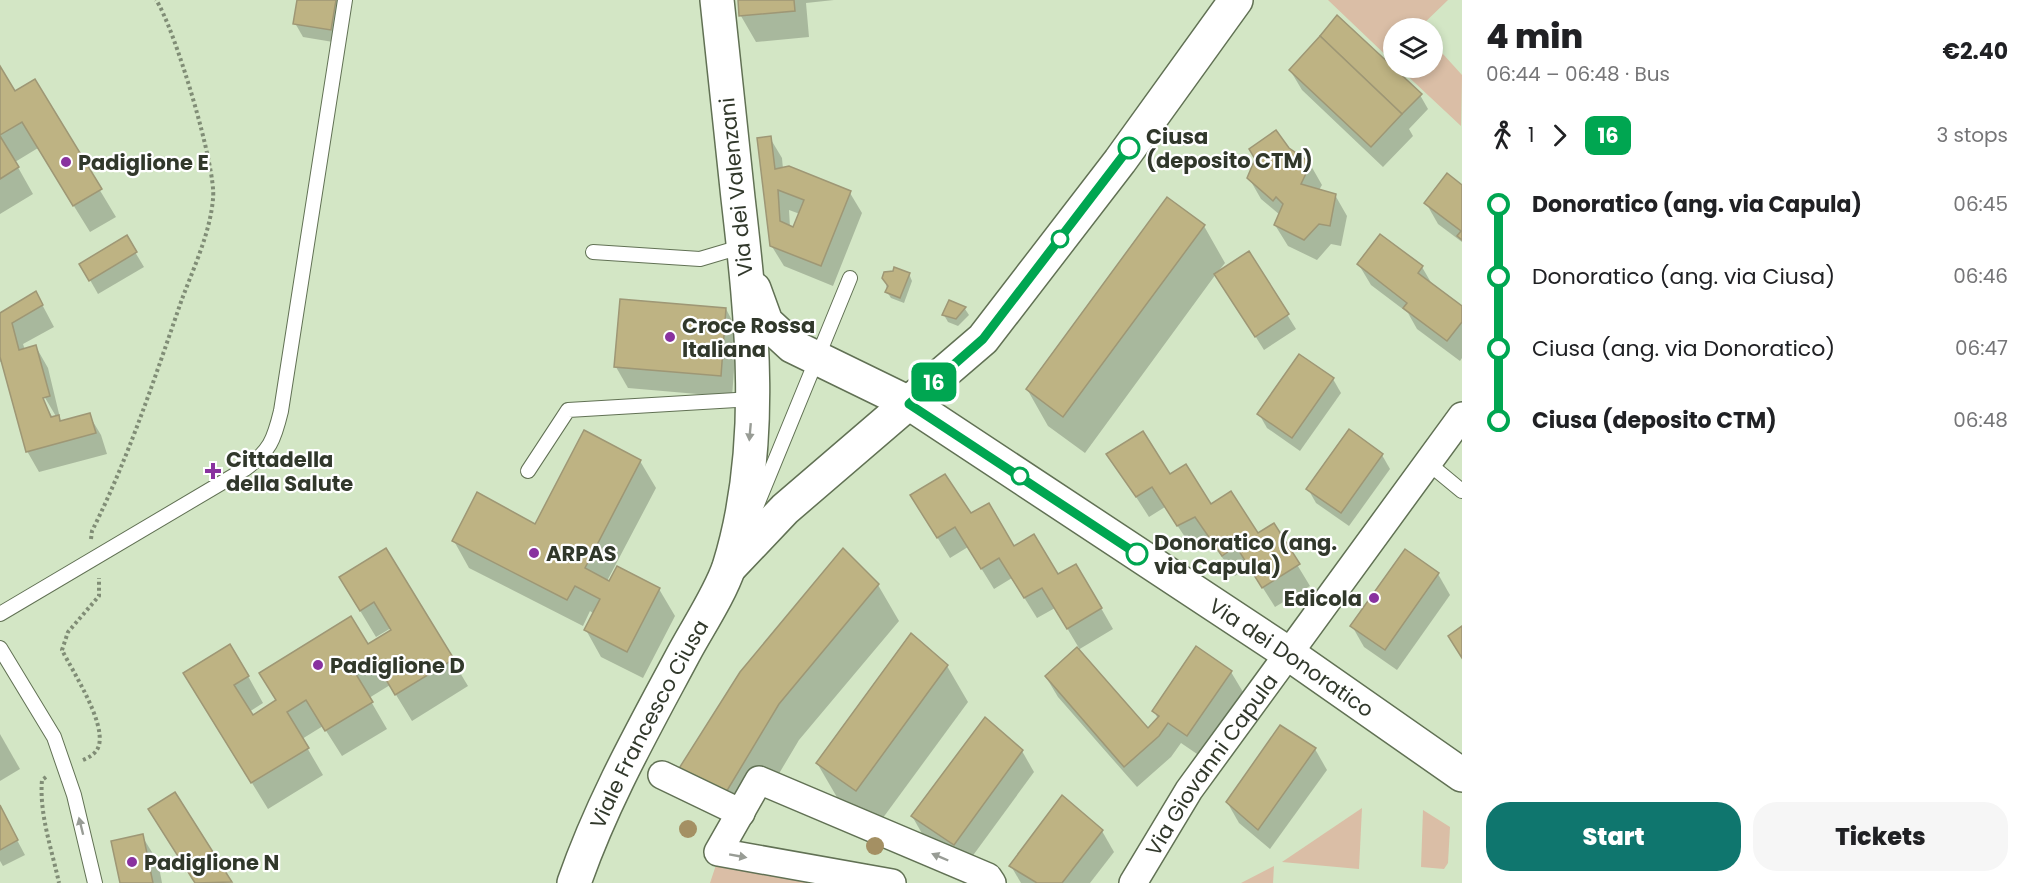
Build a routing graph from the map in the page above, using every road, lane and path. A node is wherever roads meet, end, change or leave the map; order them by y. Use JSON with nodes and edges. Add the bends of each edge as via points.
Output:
{"nodes":[{"id":1,"x":156,"y":0,"type":"edge"},
{"id":2,"x":345,"y":0,"type":"edge"},
{"id":3,"x":717,"y":0,"type":"edge"},
{"id":4,"x":1236,"y":0,"type":"edge"},
{"id":5,"x":744,"y":246,"type":"junction"},
{"id":6,"x":593,"y":252,"type":"dead end"},
{"id":7,"x":850,"y":278,"type":"dead end"},
{"id":8,"x":816,"y":360,"type":"junction"},
{"id":9,"x":753,"y":386,"type":"junction"},
{"id":10,"x":909,"y":404,"type":"junction"},
{"id":11,"x":1462,"y":416,"type":"edge"},
{"id":12,"x":1428,"y":464,"type":"junction"},
{"id":13,"x":528,"y":471,"type":"dead end"},
{"id":14,"x":1462,"y":491,"type":"edge"},
{"id":15,"x":95,"y":559,"type":"junction"},
{"id":16,"x":728,"y":569,"type":"junction"},
{"id":17,"x":0,"y":614,"type":"edge"},
{"id":18,"x":0,"y":648,"type":"edge"},
{"id":19,"x":1289,"y":654,"type":"junction"},
{"id":20,"x":64,"y":768,"type":"junction"},
{"id":21,"x":662,"y":775,"type":"dead end"},
{"id":22,"x":1462,"y":775,"type":"edge"},
{"id":23,"x":741,"y":813,"type":"junction"},
{"id":24,"x":59,"y":883,"type":"edge"},
{"id":25,"x":96,"y":883,"type":"edge"},
{"id":26,"x":574,"y":883,"type":"edge"},
{"id":27,"x":892,"y":883,"type":"edge"},
{"id":28,"x":992,"y":883,"type":"edge"},
{"id":29,"x":1133,"y":883,"type":"edge"}],
"edges":[{"from":1,"to":15,"type":"path","via":[[210,157],[213,201],[200,249],[121,466],[92,531],[91,550]]},
{"from":2,"to":15,"type":"lane","via":[[281,411],[270,445],[262,457],[245,469]]},
{"from":3,"to":5,"type":"street","name":"Via dei Valenzani"},
{"from":4,"to":10,"type":"street","name":"Viale Francesco Ciusa","via":[[1120,161],[983,339]]},
{"from":5,"to":6,"type":"lane","via":[[700,259]]},
{"from":5,"to":8,"type":"street","via":[[766,322],[792,346]]},
{"from":5,"to":9,"type":"street","name":"Via dei Valenzani"},
{"from":7,"to":8,"type":"lane"},
{"from":8,"to":10,"type":"street"},
{"from":8,"to":16,"type":"lane","via":[[768,482]]},
{"from":9,"to":13,"type":"lane","via":[[568,410]]},
{"from":9,"to":16,"type":"street","name":"Viale Francesco Ciusa","one_way":true,"via":[[746,478]]},
{"from":10,"to":16,"type":"street","name":"Viale Francesco Ciusa","via":[[785,509]]},
{"from":10,"to":19,"type":"street","name":"Via dei Donoratico"},
{"from":11,"to":12,"type":"street","name":"Via Giovanni Capula"},
{"from":12,"to":14,"type":"lane"},
{"from":12,"to":19,"type":"street","name":"Via Giovanni Capula"},
{"from":15,"to":17,"type":"lane"},
{"from":15,"to":20,"type":"path","via":[[99,596],[68,632],[62,650],[97,720],[99,745],[92,756]]},
{"from":16,"to":26,"type":"street","name":"Viale Francesco Ciusa","via":[[630,756]]},
{"from":18,"to":20,"type":"lane","via":[[54,737]]},
{"from":19,"to":22,"type":"street","name":"Via dei Donoratico"},
{"from":19,"to":29,"type":"street","name":"Via Giovanni Capula","via":[[1189,790]]},
{"from":20,"to":24,"type":"path","via":[[42,780],[41,789]]},
{"from":25,"to":20,"type":"lane","one_way":true},
{"from":21,"to":23,"type":"street"},
{"from":23,"to":27,"type":"street","one_way":true,"via":[[718,852]]},
{"from":28,"to":23,"type":"street","one_way":true,"via":[[988,877],[759,780]]}]}
